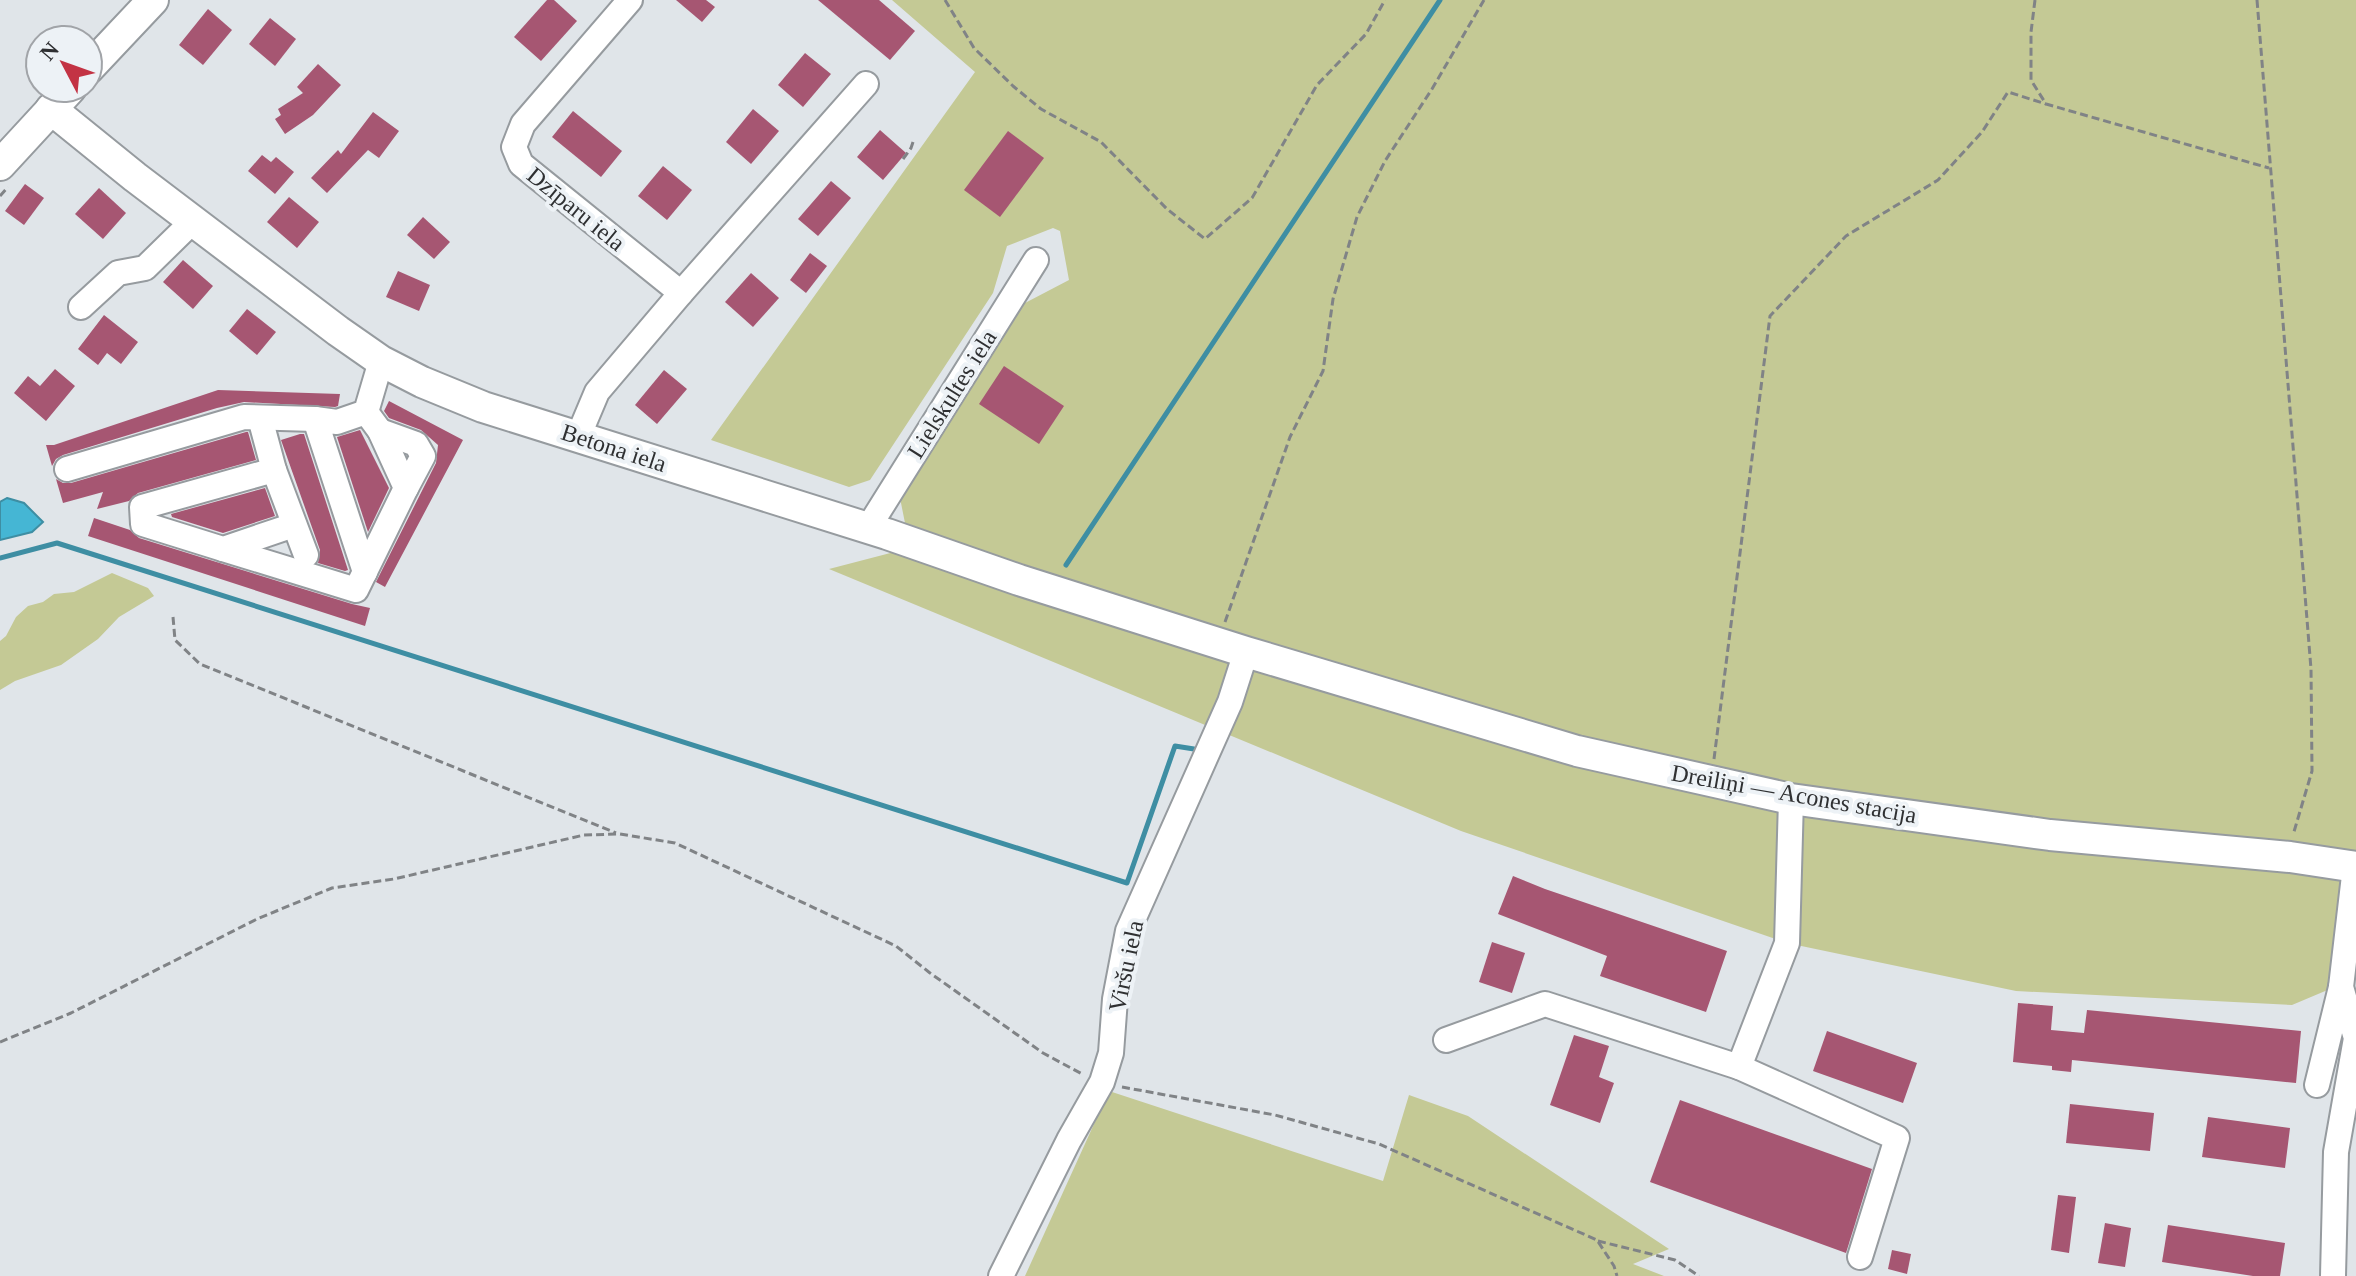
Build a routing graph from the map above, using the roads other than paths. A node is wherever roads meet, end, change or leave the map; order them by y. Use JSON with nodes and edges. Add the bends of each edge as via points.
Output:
{"nodes":[{"id":1,"x":153,"y":0,"type":"edge"},
{"id":2,"x":630,"y":0,"type":"edge"},
{"id":3,"x":104,"y":52,"type":"edge"},
{"id":4,"x":866,"y":84,"type":"dead end"},
{"id":5,"x":56,"y":104,"type":"edge"},
{"id":6,"x":67,"y":104,"type":"edge"},
{"id":7,"x":0,"y":165,"type":"edge"},
{"id":8,"x":193,"y":221,"type":"junction"},
{"id":9,"x":1036,"y":260,"type":"dead end"},
{"id":10,"x":681,"y":293,"type":"junction"},
{"id":11,"x":81,"y":307,"type":"dead end"},
{"id":12,"x":381,"y":361,"type":"junction"},
{"id":13,"x":260,"y":418,"type":"junction"},
{"id":14,"x":315,"y":419,"type":"junction"},
{"id":15,"x":373,"y":421,"type":"junction"},
{"id":16,"x":578,"y":437,"type":"junction"},
{"id":17,"x":67,"y":469,"type":"dead end"},
{"id":18,"x":274,"y":470,"type":"junction"},
{"id":19,"x":294,"y":525,"type":"junction"},
{"id":20,"x":868,"y":528,"type":"junction"},
{"id":21,"x":223,"y":549,"type":"junction"},
{"id":22,"x":306,"y":555,"type":"dead end"},
{"id":23,"x":365,"y":572,"type":"junction"},
{"id":24,"x":1246,"y":652,"type":"junction"},
{"id":25,"x":1791,"y":799,"type":"junction"},
{"id":26,"x":2356,"y":867,"type":"edge"},
{"id":27,"x":2341,"y":987,"type":"junction"},
{"id":28,"x":1446,"y":1040,"type":"dead end"},
{"id":29,"x":1739,"y":1067,"type":"junction"},
{"id":30,"x":2317,"y":1085,"type":"dead end"},
{"id":31,"x":1860,"y":1257,"type":"dead end"},
{"id":32,"x":1001,"y":1276,"type":"edge"},
{"id":33,"x":2333,"y":1276,"type":"edge"}],
"edges":[{"from":1,"to":3,"type":"main road"},
{"from":2,"to":10,"type":"street","name":"Dzīparu iela","via":[[523,124],[514,147],[521,164]]},
{"from":4,"to":10,"type":"street"},
{"from":5,"to":7,"type":"main road"},
{"from":6,"to":8,"type":"main road","name":"Betona iela"},
{"from":8,"to":11,"type":"street","via":[[145,268],[118,273]]},
{"from":8,"to":12,"type":"main road","name":"Betona iela"},
{"from":9,"to":20,"type":"street","name":"Lielskultes iela"},
{"from":10,"to":16,"type":"street","via":[[597,392]]},
{"from":12,"to":15,"type":"street"},
{"from":12,"to":16,"type":"main road","name":"Betona iela","via":[[483,407]]},
{"from":13,"to":14,"type":"street"},
{"from":13,"to":17,"type":"street","via":[[244,417]]},
{"from":13,"to":18,"type":"street"},
{"from":14,"to":15,"type":"street"},
{"from":14,"to":23,"type":"street"},
{"from":15,"to":23,"type":"street","via":[[406,488]]},
{"from":16,"to":20,"type":"main road","name":"Betona iela"},
{"from":18,"to":19,"type":"street"},
{"from":18,"to":21,"type":"street","via":[[142,507],[143,524]]},
{"from":19,"to":21,"type":"street"},
{"from":19,"to":22,"type":"street"},
{"from":20,"to":24,"type":"main road","name":"Betona iela"},
{"from":21,"to":23,"type":"street","via":[[356,590]]},
{"from":24,"to":25,"type":"main road","name":"Dreiliņi — Acones stacija","via":[[1563,747]]},
{"from":24,"to":32,"type":"street","name":"Viršu iela","via":[[1230,702],[1128,931],[1102,1082]]},
{"from":25,"to":26,"type":"main road","name":"Dreiliņi — Acones stacija","via":[[2050,835]]},
{"from":25,"to":29,"type":"street","via":[[1787,943]]},
{"from":26,"to":27,"type":"street"},
{"from":27,"to":30,"type":"street"},
{"from":27,"to":33,"type":"street","via":[[2356,1038],[2336,1152]]},
{"from":28,"to":29,"type":"street","via":[[1545,1004]]},
{"from":29,"to":31,"type":"street","via":[[1897,1138]]}]}
